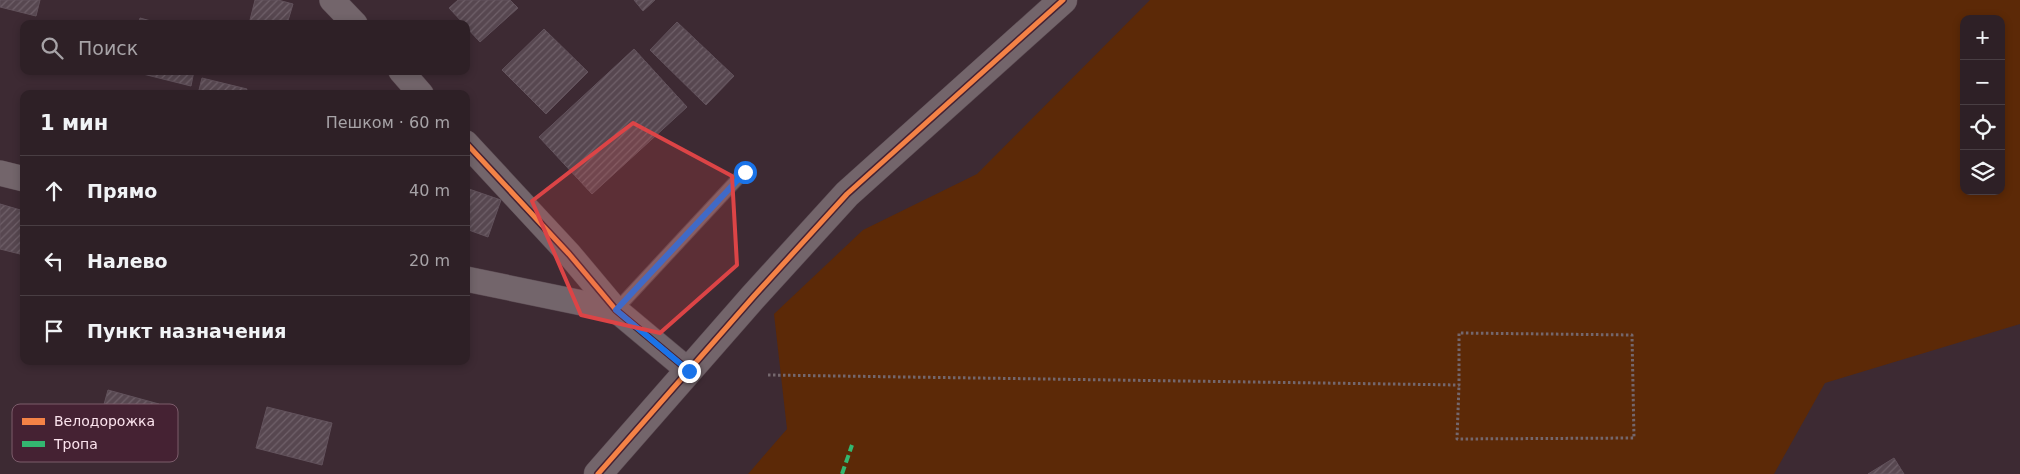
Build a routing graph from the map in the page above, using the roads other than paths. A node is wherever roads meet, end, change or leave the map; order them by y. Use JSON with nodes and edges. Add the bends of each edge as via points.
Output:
{"nodes":[{"id":1,"x":332,"y":0,"type":"edge"},
{"id":2,"x":1063,"y":0,"type":"edge"},
{"id":3,"x":352,"y":20,"type":"edge"},
{"id":4,"x":404,"y":75,"type":"edge"},
{"id":5,"x":418,"y":90,"type":"edge"},
{"id":6,"x":470,"y":147,"type":"edge"},
{"id":7,"x":745,"y":172,"type":"dead end"},
{"id":8,"x":0,"y":173,"type":"edge"},
{"id":9,"x":20,"y":178,"type":"edge"},
{"id":10,"x":470,"y":280,"type":"edge"},
{"id":11,"x":616,"y":310,"type":"junction"},
{"id":12,"x":689,"y":371,"type":"junction"},
{"id":13,"x":598,"y":474,"type":"edge"}],
"edges":[{"from":1,"to":3,"type":"street"},
{"from":2,"to":12,"type":"street","via":[[847,194]]},
{"from":4,"to":5,"type":"street"},
{"from":6,"to":11,"type":"street"},
{"from":7,"to":11,"type":"lane"},
{"from":8,"to":9,"type":"street"},
{"from":10,"to":11,"type":"street"},
{"from":11,"to":12,"type":"street"},
{"from":12,"to":13,"type":"street"}]}
